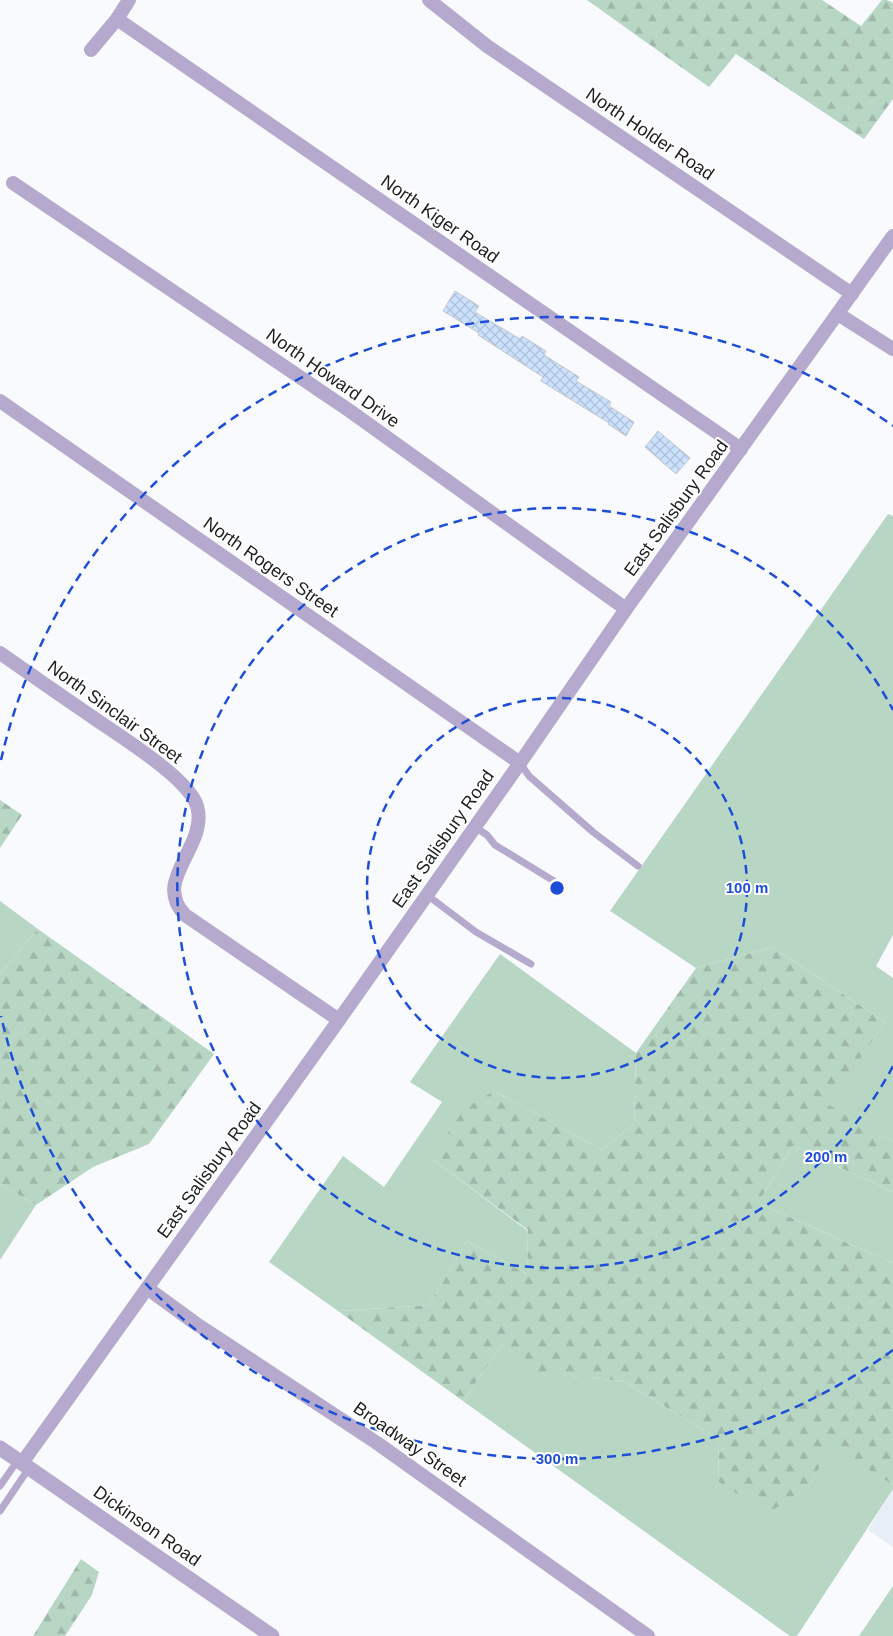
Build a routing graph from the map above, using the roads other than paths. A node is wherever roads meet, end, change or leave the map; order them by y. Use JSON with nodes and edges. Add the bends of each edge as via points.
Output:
{"nodes":[{"id":1,"x":129,"y":0,"type":"edge"},
{"id":2,"x":429,"y":0,"type":"edge"},
{"id":3,"x":117,"y":20,"type":"junction"},
{"id":4,"x":91,"y":50,"type":"dead end"},
{"id":5,"x":13,"y":183,"type":"dead end"},
{"id":6,"x":893,"y":236,"type":"edge"},
{"id":7,"x":852,"y":294,"type":"junction"},
{"id":8,"x":838,"y":314,"type":"junction"},
{"id":9,"x":893,"y":349,"type":"edge"},
{"id":10,"x":0,"y":402,"type":"edge"},
{"id":11,"x":741,"y":448,"type":"junction"},
{"id":12,"x":626,"y":610,"type":"junction"},
{"id":13,"x":0,"y":653,"type":"edge"},
{"id":14,"x":520,"y":763,"type":"junction"},
{"id":15,"x":475,"y":827,"type":"junction"},
{"id":16,"x":638,"y":866,"type":"dead end"},
{"id":17,"x":562,"y":886,"type":"dead end"},
{"id":18,"x":427,"y":894,"type":"junction"},
{"id":19,"x":531,"y":964,"type":"dead end"},
{"id":20,"x":339,"y":1020,"type":"junction"},
{"id":21,"x":147,"y":1288,"type":"junction"},
{"id":22,"x":0,"y":1448,"type":"edge"},
{"id":23,"x":23,"y":1464,"type":"junction"},
{"id":24,"x":0,"y":1486,"type":"edge"},
{"id":25,"x":0,"y":1511,"type":"edge"},
{"id":26,"x":272,"y":1636,"type":"edge"},
{"id":27,"x":648,"y":1636,"type":"edge"}],
"edges":[{"from":1,"to":3,"type":"street"},
{"from":2,"to":7,"type":"street","name":"North Holder Road","via":[[487,46]]},
{"from":3,"to":4,"type":"street"},
{"from":3,"to":11,"type":"street","name":"North Kiger Road"},
{"from":5,"to":12,"type":"street","name":"North Howard Drive","via":[[350,411]]},
{"from":6,"to":7,"type":"street","name":"East Salisbury Road"},
{"from":7,"to":8,"type":"street","name":"East Salisbury Road"},
{"from":8,"to":9,"type":"street"},
{"from":8,"to":11,"type":"street","name":"East Salisbury Road"},
{"from":10,"to":14,"type":"street","name":"North Rogers Street"},
{"from":11,"to":12,"type":"street","name":"East Salisbury Road"},
{"from":12,"to":14,"type":"street","name":"East Salisbury Road"},
{"from":13,"to":20,"type":"street","name":"North Sinclair Street","via":[[153,759],[184,786],[196,805],[199,823],[174,883],[174,899],[178,908]]},
{"from":14,"to":15,"type":"street","name":"East Salisbury Road"},
{"from":14,"to":16,"type":"lane","via":[[529,776],[579,820]]},
{"from":15,"to":17,"type":"lane","via":[[488,834],[495,845]]},
{"from":15,"to":18,"type":"street","name":"East Salisbury Road"},
{"from":18,"to":19,"type":"lane","via":[[476,932]]},
{"from":18,"to":20,"type":"street","name":"East Salisbury Road"},
{"from":20,"to":21,"type":"street","name":"East Salisbury Road"},
{"from":21,"to":23,"type":"street","name":"East Salisbury Road"},
{"from":21,"to":27,"type":"street","name":"Broadway Street","via":[[194,1323],[377,1443]]},
{"from":22,"to":23,"type":"street","name":"Dickinson Road"},
{"from":23,"to":24,"type":"lane"},
{"from":23,"to":25,"type":"lane"},
{"from":23,"to":26,"type":"street","name":"Dickinson Road"}]}
